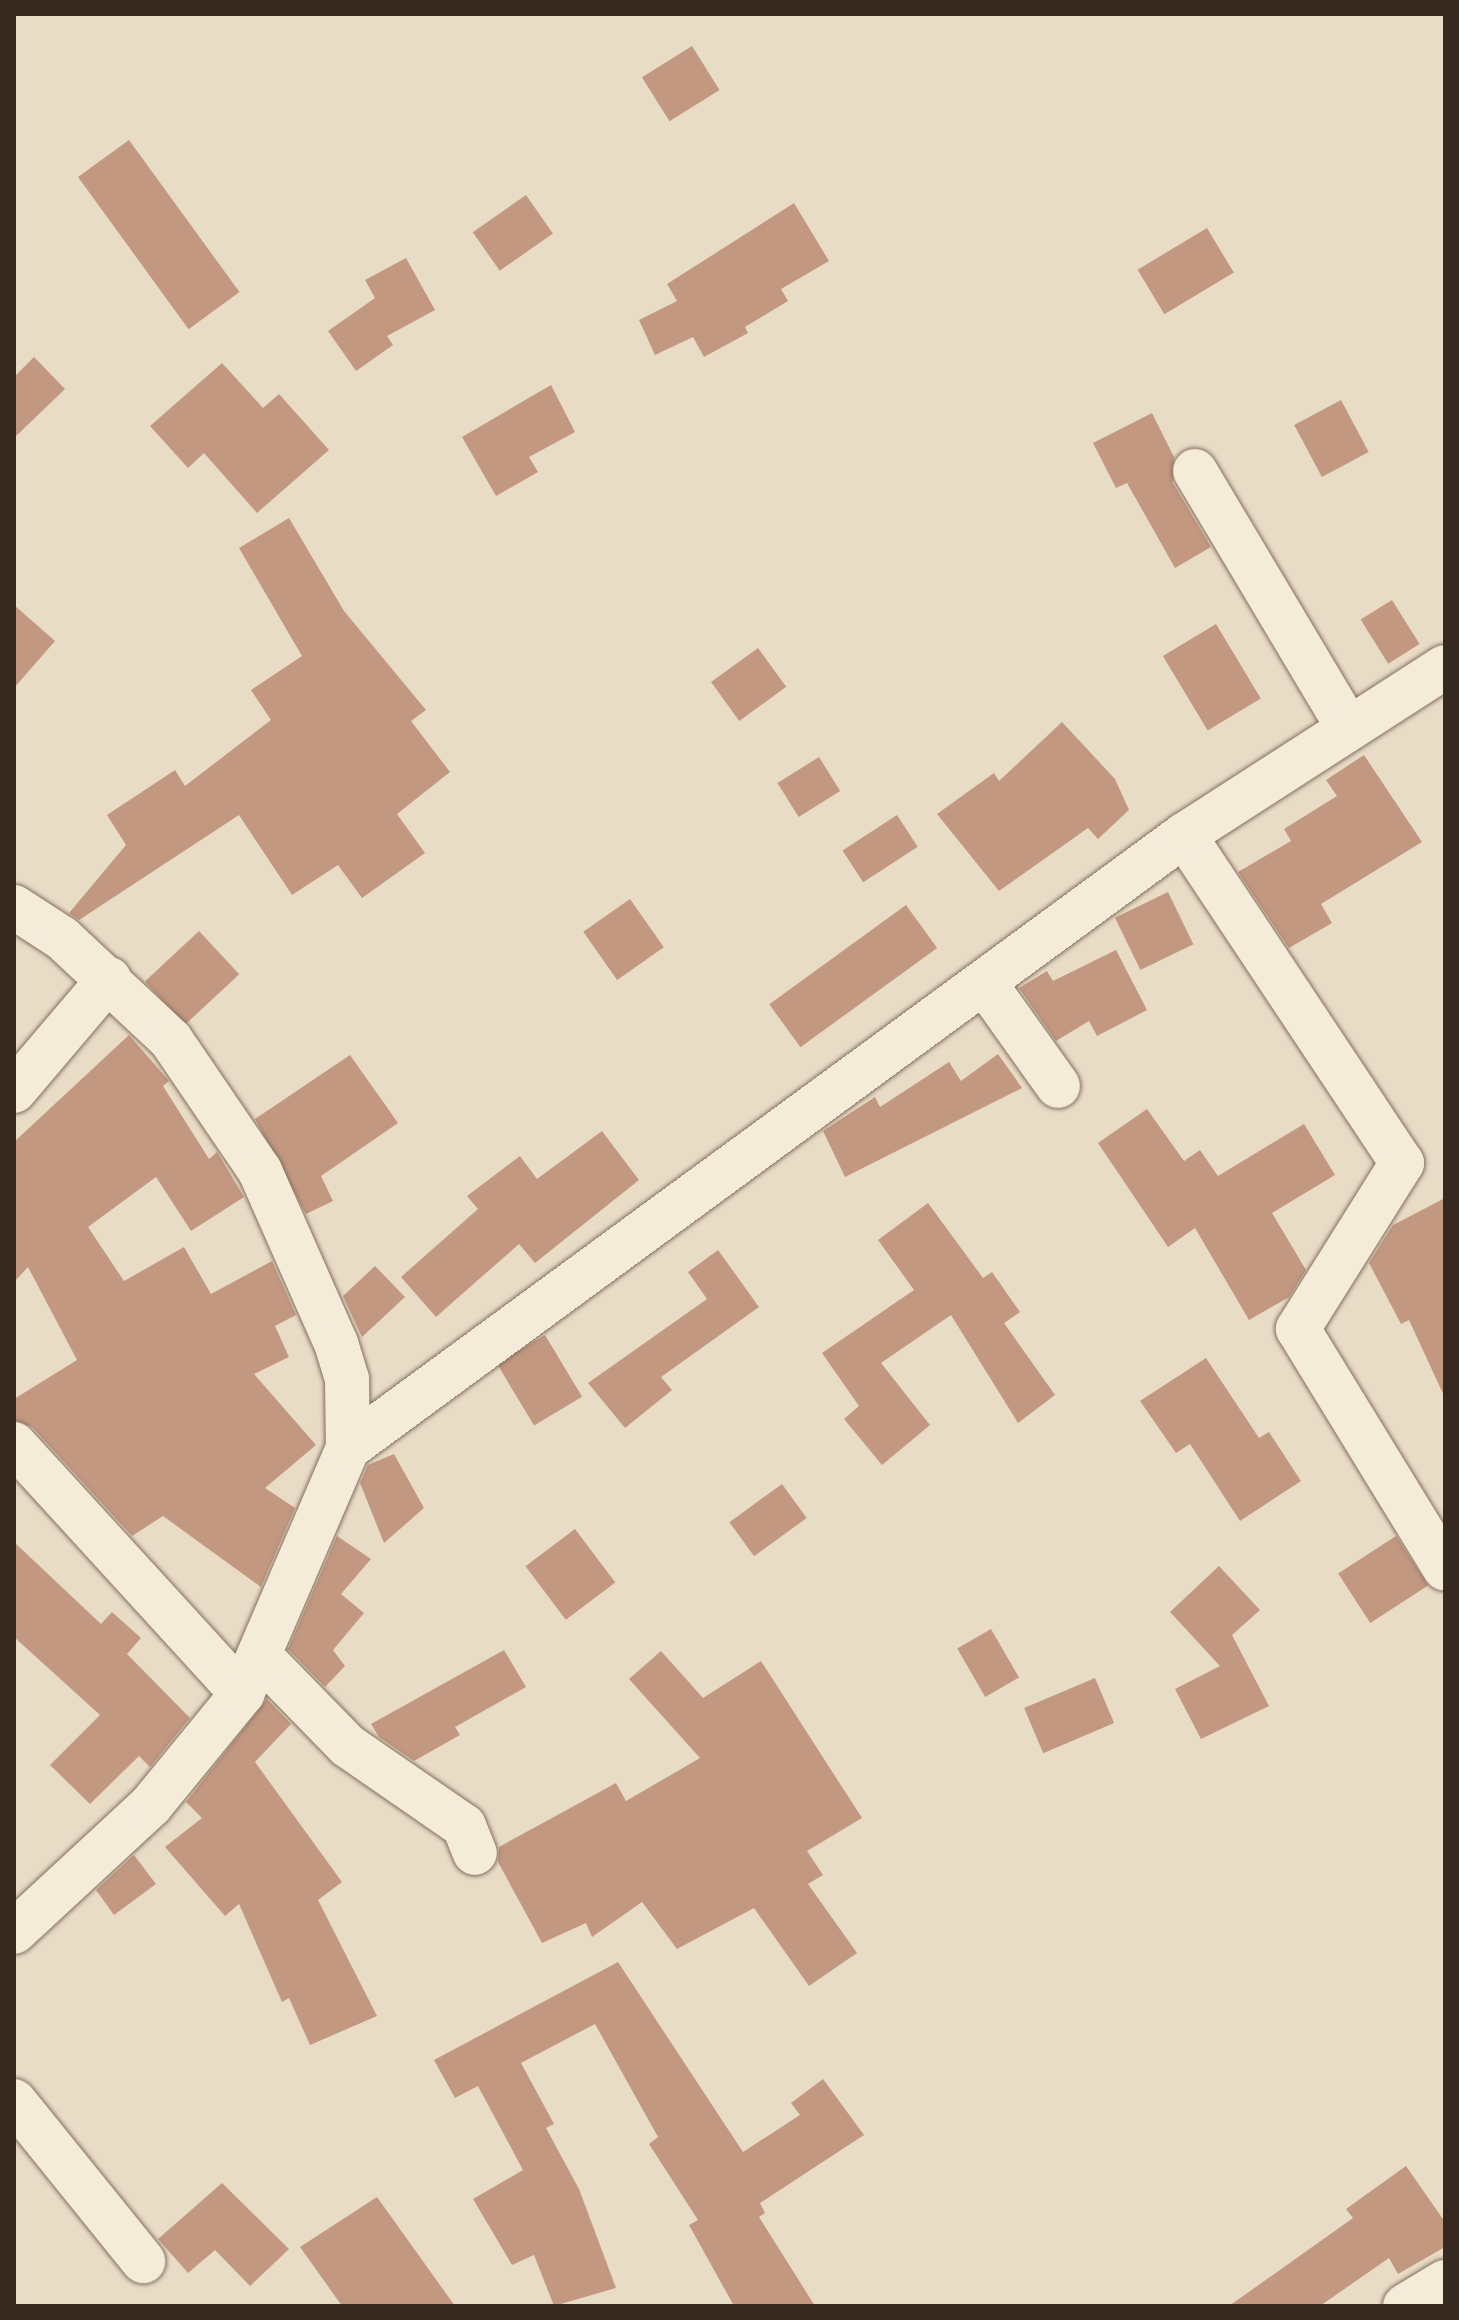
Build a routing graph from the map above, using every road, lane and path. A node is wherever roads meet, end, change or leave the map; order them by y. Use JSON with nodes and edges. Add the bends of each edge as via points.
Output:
{"nodes":[{"id":1,"x":1195,"y":471,"type":"dead end"},
{"id":2,"x":1445,"y":667,"type":"edge"},
{"id":3,"x":1349,"y":729,"type":"junction"},
{"id":4,"x":1184,"y":835,"type":"junction"},
{"id":5,"x":14,"y":907,"type":"edge"},
{"id":6,"x":109,"y":979,"type":"junction"},
{"id":7,"x":986,"y":985,"type":"junction"},
{"id":8,"x":1058,"y":1086,"type":"dead end"},
{"id":9,"x":14,"y":1091,"type":"edge"},
{"id":10,"x":14,"y":1444,"type":"edge"},
{"id":11,"x":348,"y":1448,"type":"junction"},
{"id":12,"x":1445,"y":1569,"type":"edge"},
{"id":13,"x":252,"y":1676,"type":"junction"},
{"id":14,"x":475,"y":1853,"type":"dead end"},
{"id":15,"x":14,"y":1932,"type":"edge"},
{"id":16,"x":14,"y":2101,"type":"edge"},
{"id":17,"x":143,"y":2261,"type":"dead end"},
{"id":18,"x":1445,"y":2282,"type":"edge"},
{"id":19,"x":1405,"y":2306,"type":"edge"}],
"edges":[{"from":1,"to":3,"type":"street"},
{"from":2,"to":3,"type":"street"},
{"from":3,"to":4,"type":"street"},
{"from":4,"to":7,"type":"street"},
{"from":4,"to":12,"type":"street","via":[[1402,1163],[1298,1329]]},
{"from":5,"to":6,"type":"street"},
{"from":6,"to":9,"type":"street"},
{"from":6,"to":11,"type":"street","via":[[171,1040],[260,1171],[336,1343],[347,1379]]},
{"from":7,"to":8,"type":"street"},
{"from":7,"to":11,"type":"street"},
{"from":10,"to":13,"type":"street"},
{"from":11,"to":13,"type":"street"},
{"from":13,"to":14,"type":"street","via":[[464,1826]]},
{"from":13,"to":15,"type":"street","via":[[151,1805]]},
{"from":16,"to":17,"type":"street"},
{"from":18,"to":19,"type":"street"}]}
